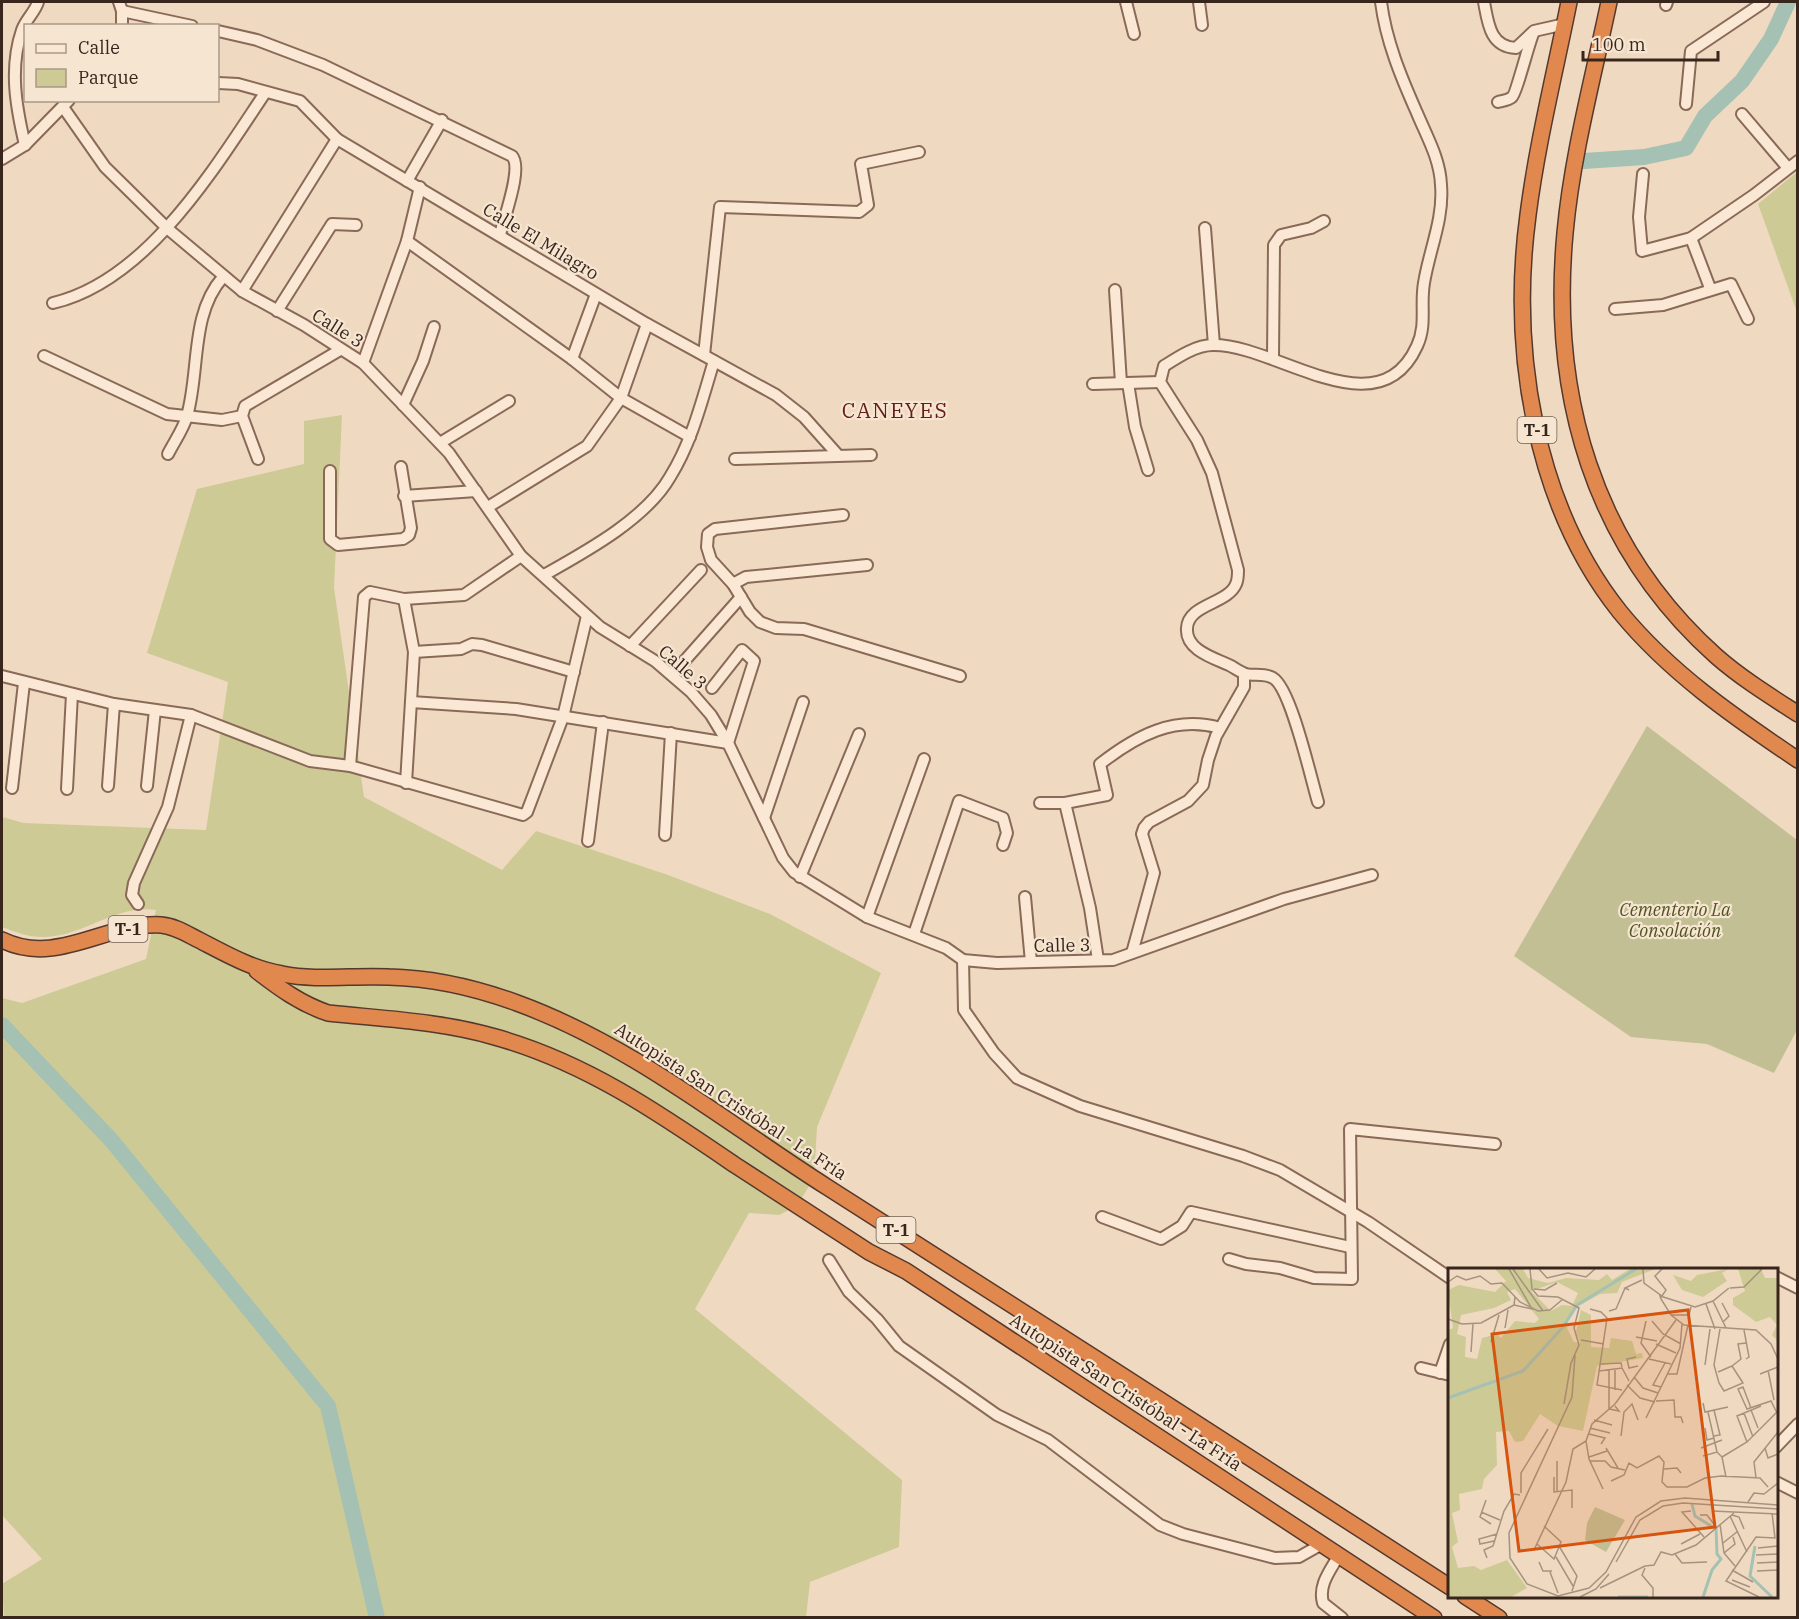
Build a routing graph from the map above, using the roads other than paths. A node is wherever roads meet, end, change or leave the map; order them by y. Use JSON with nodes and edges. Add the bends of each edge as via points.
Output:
{"nodes":[{"id":1,"x":38,"y":2,"type":"edge"},
{"id":2,"x":1126,"y":2,"type":"edge"},
{"id":3,"x":1199,"y":2,"type":"edge"},
{"id":4,"x":1381,"y":2,"type":"edge"},
{"id":5,"x":1484,"y":2,"type":"edge"},
{"id":6,"x":1569,"y":2,"type":"edge"},
{"id":7,"x":1609,"y":2,"type":"edge"},
{"id":8,"x":1764,"y":2,"type":"edge"},
{"id":9,"x":120,"y":6,"type":"edge"},
{"id":10,"x":25,"y":24,"type":"edge"},
{"id":11,"x":122,"y":24,"type":"edge"},
{"id":12,"x":185,"y":24,"type":"edge"},
{"id":13,"x":1565,"y":24,"type":"junction"},
{"id":14,"x":1202,"y":25,"type":"dead end"},
{"id":15,"x":24,"y":26,"type":"edge"},
{"id":16,"x":219,"y":31,"type":"edge"},
{"id":17,"x":1534,"y":31,"type":"junction"},
{"id":18,"x":1134,"y":34,"type":"dead end"},
{"id":19,"x":219,"y":83,"type":"edge"},
{"id":20,"x":266,"y":93,"type":"junction"},
{"id":21,"x":1498,"y":102,"type":"dead end"},
{"id":22,"x":66,"y":104,"type":"edge"},
{"id":23,"x":1686,"y":104,"type":"dead end"},
{"id":24,"x":1742,"y":114,"type":"dead end"},
{"id":25,"x":442,"y":120,"type":"junction"},
{"id":26,"x":337,"y":139,"type":"junction"},
{"id":27,"x":25,"y":145,"type":"junction"},
{"id":28,"x":919,"y":152,"type":"dead end"},
{"id":29,"x":2,"y":159,"type":"edge"},
{"id":30,"x":1797,"y":161,"type":"edge"},
{"id":31,"x":1788,"y":168,"type":"junction"},
{"id":32,"x":1643,"y":174,"type":"dead end"},
{"id":33,"x":407,"y":181,"type":"junction"},
{"id":34,"x":420,"y":187,"type":"junction"},
{"id":35,"x":1324,"y":221,"type":"dead end"},
{"id":36,"x":356,"y":225,"type":"dead end"},
{"id":37,"x":1205,"y":228,"type":"dead end"},
{"id":38,"x":168,"y":229,"type":"junction"},
{"id":39,"x":500,"y":235,"type":"junction"},
{"id":40,"x":1691,"y":238,"type":"junction"},
{"id":41,"x":407,"y":241,"type":"junction"},
{"id":42,"x":223,"y":277,"type":"junction"},
{"id":43,"x":1710,"y":288,"type":"junction"},
{"id":44,"x":1115,"y":290,"type":"dead end"},
{"id":45,"x":242,"y":291,"type":"junction"},
{"id":46,"x":596,"y":294,"type":"junction"},
{"id":47,"x":53,"y":303,"type":"dead end"},
{"id":48,"x":1615,"y":309,"type":"dead end"},
{"id":49,"x":277,"y":311,"type":"junction"},
{"id":50,"x":1748,"y":319,"type":"dead end"},
{"id":51,"x":647,"y":324,"type":"junction"},
{"id":52,"x":434,"y":327,"type":"dead end"},
{"id":53,"x":1214,"y":345,"type":"junction"},
{"id":54,"x":340,"y":350,"type":"junction"},
{"id":55,"x":704,"y":355,"type":"junction"},
{"id":56,"x":44,"y":356,"type":"dead end"},
{"id":57,"x":1273,"y":357,"type":"junction"},
{"id":58,"x":572,"y":359,"type":"junction"},
{"id":59,"x":714,"y":361,"type":"junction"},
{"id":60,"x":363,"y":363,"type":"junction"},
{"id":61,"x":1160,"y":382,"type":"junction"},
{"id":62,"x":1124,"y":383,"type":"junction"},
{"id":63,"x":1093,"y":384,"type":"dead end"},
{"id":64,"x":621,"y":398,"type":"junction"},
{"id":65,"x":509,"y":401,"type":"dead end"},
{"id":66,"x":403,"y":405,"type":"junction"},
{"id":67,"x":242,"y":416,"type":"junction"},
{"id":68,"x":187,"y":418,"type":"junction"},
{"id":69,"x":690,"y":437,"type":"junction"},
{"id":70,"x":440,"y":443,"type":"junction"},
{"id":71,"x":168,"y":454,"type":"dead end"},
{"id":72,"x":837,"y":454,"type":"junction"},
{"id":73,"x":872,"y":455,"type":"dead end"},
{"id":74,"x":258,"y":459,"type":"dead end"},
{"id":75,"x":735,"y":459,"type":"dead end"},
{"id":76,"x":401,"y":467,"type":"dead end"},
{"id":77,"x":1148,"y":470,"type":"dead end"},
{"id":78,"x":330,"y":471,"type":"dead end"},
{"id":79,"x":476,"y":491,"type":"junction"},
{"id":80,"x":404,"y":496,"type":"junction"},
{"id":81,"x":488,"y":507,"type":"junction"},
{"id":82,"x":843,"y":515,"type":"dead end"},
{"id":83,"x":521,"y":556,"type":"junction"},
{"id":84,"x":867,"y":566,"type":"dead end"},
{"id":85,"x":700,"y":570,"type":"dead end"},
{"id":86,"x":544,"y":575,"type":"junction"},
{"id":87,"x":733,"y":584,"type":"junction"},
{"id":88,"x":741,"y":597,"type":"junction"},
{"id":89,"x":404,"y":599,"type":"junction"},
{"id":90,"x":587,"y":616,"type":"junction"},
{"id":91,"x":630,"y":646,"type":"junction"},
{"id":92,"x":414,"y":652,"type":"junction"},
{"id":93,"x":574,"y":672,"type":"junction"},
{"id":94,"x":1244,"y":674,"type":"junction"},
{"id":95,"x":672,"y":675,"type":"junction"},
{"id":96,"x":2,"y":676,"type":"edge"},
{"id":97,"x":960,"y":676,"type":"dead end"},
{"id":98,"x":24,"y":683,"type":"junction"},
{"id":99,"x":712,"y":688,"type":"dead end"},
{"id":100,"x":72,"y":694,"type":"junction"},
{"id":101,"x":411,"y":702,"type":"junction"},
{"id":102,"x":803,"y":702,"type":"dead end"},
{"id":103,"x":114,"y":704,"type":"junction"},
{"id":104,"x":155,"y":710,"type":"junction"},
{"id":105,"x":1797,"y":714,"type":"edge"},
{"id":106,"x":191,"y":715,"type":"junction"},
{"id":107,"x":563,"y":717,"type":"junction"},
{"id":108,"x":603,"y":722,"type":"junction"},
{"id":109,"x":1220,"y":729,"type":"junction"},
{"id":110,"x":671,"y":733,"type":"junction"},
{"id":111,"x":859,"y":734,"type":"dead end"},
{"id":112,"x":728,"y":743,"type":"junction"},
{"id":113,"x":924,"y":759,"type":"dead end"},
{"id":114,"x":1797,"y":760,"type":"edge"},
{"id":115,"x":350,"y":766,"type":"junction"},
{"id":116,"x":406,"y":783,"type":"junction"},
{"id":117,"x":108,"y":786,"type":"dead end"},
{"id":118,"x":147,"y":786,"type":"dead end"},
{"id":119,"x":12,"y":788,"type":"dead end"},
{"id":120,"x":67,"y":789,"type":"dead end"},
{"id":121,"x":1318,"y":802,"type":"dead end"},
{"id":122,"x":1040,"y":803,"type":"dead end"},
{"id":123,"x":1065,"y":803,"type":"junction"},
{"id":124,"x":764,"y":818,"type":"junction"},
{"id":125,"x":665,"y":835,"type":"dead end"},
{"id":126,"x":588,"y":841,"type":"dead end"},
{"id":127,"x":1003,"y":845,"type":"dead end"},
{"id":128,"x":1372,"y":875,"type":"dead end"},
{"id":129,"x":800,"y":877,"type":"junction"},
{"id":130,"x":1025,"y":897,"type":"dead end"},
{"id":131,"x":138,"y":904,"type":"dead end"},
{"id":132,"x":867,"y":917,"type":"junction"},
{"id":133,"x":914,"y":934,"type":"junction"},
{"id":134,"x":2,"y":940,"type":"edge"},
{"id":135,"x":1132,"y":953,"type":"junction"},
{"id":136,"x":963,"y":960,"type":"junction"},
{"id":137,"x":1098,"y":960,"type":"junction"},
{"id":138,"x":1031,"y":962,"type":"junction"},
{"id":139,"x":249,"y":965,"type":"junction"},
{"id":140,"x":1495,"y":1144,"type":"dead end"},
{"id":141,"x":1353,"y":1213,"type":"junction"},
{"id":142,"x":1102,"y":1217,"type":"dead end"},
{"id":143,"x":1350,"y":1247,"type":"junction"},
{"id":144,"x":1229,"y":1259,"type":"dead end"},
{"id":145,"x":830,"y":1260,"type":"dead end"},
{"id":146,"x":1448,"y":1277,"type":"edge"},
{"id":147,"x":1778,"y":1277,"type":"edge"},
{"id":148,"x":1797,"y":1288,"type":"edge"},
{"id":149,"x":1448,"y":1352,"type":"edge"},
{"id":150,"x":1421,"y":1368,"type":"dead end"},
{"id":151,"x":1445,"y":1374,"type":"edge"},
{"id":152,"x":1797,"y":1424,"type":"edge"},
{"id":153,"x":1778,"y":1445,"type":"edge"},
{"id":154,"x":1778,"y":1483,"type":"edge"},
{"id":155,"x":1797,"y":1493,"type":"edge"},
{"id":156,"x":1322,"y":1544,"type":"junction"},
{"id":157,"x":1339,"y":1556,"type":"junction"},
{"id":158,"x":1448,"y":1586,"type":"edge"},
{"id":159,"x":1468,"y":1598,"type":"edge"},
{"id":160,"x":1342,"y":1617,"type":"edge"},
{"id":161,"x":1434,"y":1617,"type":"edge"},
{"id":162,"x":1499,"y":1617,"type":"edge"}],
"edges":[{"from":1,"to":10,"type":"street"},
{"from":2,"to":18,"type":"street"},
{"from":3,"to":14,"type":"street"},
{"from":4,"to":57,"type":"street","via":[[1390,46],[1429,136],[1442,186],[1423,284],[1423,329],[1409,361],[1376,384],[1311,374]]},
{"from":5,"to":17,"type":"street","via":[[1488,24],[1501,45],[1516,48]]},
{"from":6,"to":13,"type":"highway","number":"T-1"},
{"from":7,"to":105,"type":"highway","number":"T-1","via":[[1565,231],[1561,285],[1572,396],[1586,456],[1600,500],[1620,539],[1665,603],[1716,656]]},
{"from":8,"to":23,"type":"street","via":[[1691,51]]},
{"from":9,"to":11,"type":"street"},
{"from":9,"to":12,"type":"street"},
{"from":13,"to":17,"type":"street"},
{"from":13,"to":114,"type":"highway","number":"T-1","via":[[1528,215],[1523,277],[1527,375],[1548,472],[1586,559],[1620,612],[1680,673],[1742,723]]},
{"from":15,"to":27,"type":"street","via":[[15,68],[17,111]]},
{"from":16,"to":25,"type":"street","via":[[257,40],[323,65]]},
{"from":17,"to":21,"type":"street","via":[[1517,90],[1512,97]]},
{"from":19,"to":20,"type":"street","name":"Calle El Milagro","via":[[238,84]]},
{"from":20,"to":26,"type":"street","name":"Calle El Milagro","via":[[300,101]]},
{"from":20,"to":38,"type":"street"},
{"from":22,"to":27,"type":"street"},
{"from":22,"to":38,"type":"street","name":"Calle 3","via":[[105,167]]},
{"from":24,"to":31,"type":"street"},
{"from":25,"to":33,"type":"street"},
{"from":25,"to":39,"type":"street","via":[[516,161],[517,175]]},
{"from":26,"to":33,"type":"street","name":"Calle El Milagro"},
{"from":26,"to":45,"type":"street"},
{"from":27,"to":29,"type":"street"},
{"from":28,"to":55,"type":"street","via":[[861,164],[868,205],[859,212],[720,207]]},
{"from":30,"to":31,"type":"street"},
{"from":31,"to":40,"type":"street"},
{"from":32,"to":40,"type":"street","via":[[1639,217],[1642,250]]},
{"from":33,"to":34,"type":"street","name":"Calle El Milagro"},
{"from":34,"to":39,"type":"street","name":"Calle El Milagro"},
{"from":34,"to":41,"type":"street"},
{"from":35,"to":57,"type":"street","via":[[1281,235],[1274,244]]},
{"from":36,"to":49,"type":"street","via":[[332,224]]},
{"from":37,"to":53,"type":"street"},
{"from":38,"to":42,"type":"street","name":"Calle 3"},
{"from":38,"to":47,"type":"street","via":[[94,288]]},
{"from":39,"to":46,"type":"street","name":"Calle El Milagro"},
{"from":40,"to":43,"type":"street"},
{"from":41,"to":58,"type":"street"},
{"from":41,"to":60,"type":"street"},
{"from":42,"to":45,"type":"street","name":"Calle 3"},
{"from":42,"to":68,"type":"street","via":[[213,289],[203,314]]},
{"from":43,"to":48,"type":"street","via":[[1663,305]]},
{"from":43,"to":50,"type":"street","via":[[1731,284]]},
{"from":44,"to":62,"type":"street"},
{"from":45,"to":49,"type":"street","name":"Calle 3"},
{"from":46,"to":51,"type":"street","name":"Calle El Milagro"},
{"from":46,"to":58,"type":"street"},
{"from":49,"to":54,"type":"street","name":"Calle 3"},
{"from":51,"to":55,"type":"street","name":"Calle El Milagro"},
{"from":51,"to":64,"type":"street"},
{"from":52,"to":66,"type":"street"},
{"from":53,"to":57,"type":"street"},
{"from":53,"to":61,"type":"street","via":[[1164,366]]},
{"from":54,"to":60,"type":"street","name":"Calle 3"},
{"from":54,"to":67,"type":"street","via":[[245,406]]},
{"from":55,"to":59,"type":"street","name":"Calle El Milagro"},
{"from":56,"to":68,"type":"street","via":[[167,414]]},
{"from":58,"to":64,"type":"street"},
{"from":59,"to":69,"type":"street"},
{"from":59,"to":72,"type":"street","name":"Calle El Milagro","via":[[790,405]]},
{"from":60,"to":66,"type":"street","name":"Calle 3"},
{"from":61,"to":62,"type":"street"},
{"from":61,"to":94,"type":"street","via":[[1197,440],[1212,473],[1238,570],[1236,585],[1228,594],[1192,616],[1186,627],[1188,638],[1204,653]]},
{"from":62,"to":63,"type":"street"},
{"from":62,"to":77,"type":"street"},
{"from":64,"to":69,"type":"street"},
{"from":64,"to":81,"type":"street","via":[[587,446]]},
{"from":65,"to":70,"type":"street"},
{"from":66,"to":70,"type":"street","name":"Calle 3"},
{"from":67,"to":68,"type":"street","via":[[222,420]]},
{"from":67,"to":74,"type":"street"},
{"from":68,"to":71,"type":"street"},
{"from":69,"to":86,"type":"street","via":[[669,480],[647,505]]},
{"from":70,"to":79,"type":"street","name":"Calle 3"},
{"from":72,"to":73,"type":"street"},
{"from":72,"to":75,"type":"street"},
{"from":76,"to":80,"type":"street"},
{"from":78,"to":80,"type":"street","via":[[330,539],[336,545],[407,537],[411,528]]},
{"from":79,"to":80,"type":"street"},
{"from":79,"to":81,"type":"street","name":"Calle 3"},
{"from":81,"to":83,"type":"street","name":"Calle 3"},
{"from":82,"to":87,"type":"street","via":[[732,525],[710,531],[706,543],[709,556]]},
{"from":83,"to":86,"type":"street","name":"Calle 3"},
{"from":83,"to":89,"type":"street","via":[[464,595]]},
{"from":84,"to":87,"type":"street","via":[[746,577]]},
{"from":85,"to":91,"type":"street"},
{"from":86,"to":90,"type":"street","name":"Calle 3"},
{"from":87,"to":88,"type":"street"},
{"from":88,"to":95,"type":"street"},
{"from":88,"to":97,"type":"street","via":[[755,618],[765,625],[804,629]]},
{"from":89,"to":92,"type":"street"},
{"from":89,"to":115,"type":"street","via":[[370,592],[364,597]]},
{"from":90,"to":91,"type":"street","name":"Calle 3"},
{"from":90,"to":93,"type":"street"},
{"from":91,"to":95,"type":"street","name":"Calle 3"},
{"from":92,"to":93,"type":"street","via":[[482,645]]},
{"from":92,"to":101,"type":"street"},
{"from":93,"to":107,"type":"street"},
{"from":94,"to":109,"type":"street","via":[[1244,687]]},
{"from":94,"to":121,"type":"street","via":[[1272,677],[1279,683],[1300,734]]},
{"from":95,"to":112,"type":"street","name":"Calle 3","via":[[711,715]]},
{"from":96,"to":98,"type":"street"},
{"from":98,"to":100,"type":"street"},
{"from":98,"to":119,"type":"street"},
{"from":99,"to":112,"type":"street","via":[[742,650],[754,661]]},
{"from":100,"to":103,"type":"street"},
{"from":100,"to":120,"type":"street"},
{"from":101,"to":107,"type":"street","via":[[483,705]]},
{"from":101,"to":116,"type":"street"},
{"from":102,"to":124,"type":"street"},
{"from":103,"to":104,"type":"street"},
{"from":103,"to":117,"type":"street"},
{"from":104,"to":106,"type":"street"},
{"from":104,"to":118,"type":"street"},
{"from":106,"to":115,"type":"street","via":[[310,761]]},
{"from":106,"to":131,"type":"street","via":[[168,807],[134,883],[132,895]]},
{"from":107,"to":108,"type":"street"},
{"from":107,"to":116,"type":"street","via":[[523,815]]},
{"from":108,"to":110,"type":"street"},
{"from":108,"to":126,"type":"street"},
{"from":109,"to":123,"type":"street","via":[[1199,722],[1167,726],[1119,749],[1100,764],[1107,795]]},
{"from":109,"to":135,"type":"street","via":[[1203,785],[1188,801],[1144,828],[1142,834],[1154,873]]},
{"from":110,"to":112,"type":"street"},
{"from":110,"to":125,"type":"street"},
{"from":111,"to":129,"type":"street"},
{"from":112,"to":124,"type":"street","name":"Calle 3"},
{"from":113,"to":132,"type":"street"},
{"from":115,"to":116,"type":"street"},
{"from":122,"to":123,"type":"street"},
{"from":123,"to":137,"type":"street"},
{"from":124,"to":129,"type":"street","name":"Calle 3","via":[[783,858]]},
{"from":127,"to":133,"type":"street","via":[[1007,833],[1003,818],[959,801]]},
{"from":128,"to":135,"type":"street","name":"Calle 3","via":[[1284,899]]},
{"from":129,"to":132,"type":"street","name":"Calle 3"},
{"from":130,"to":138,"type":"street"},
{"from":132,"to":133,"type":"street","name":"Calle 3"},
{"from":133,"to":136,"type":"street","name":"Calle 3"},
{"from":134,"to":139,"type":"highway","number":"T-1","via":[[28,948],[59,948],[160,925],[172,927]]},
{"from":135,"to":137,"type":"street","name":"Calle 3","via":[[1113,960]]},
{"from":136,"to":138,"type":"street","name":"Calle 3"},
{"from":136,"to":141,"type":"street","via":[[964,1010],[1017,1078],[1080,1106],[1262,1163]]},
{"from":137,"to":138,"type":"street","name":"Calle 3"},
{"from":139,"to":156,"type":"highway","name":"Autopista San Cristóbal - La Fría","number":"T-1","via":[[312,1008],[444,1025],[495,1037],[602,1079],[869,1252],[906,1271]]},
{"from":139,"to":158,"type":"highway","name":"Autopista San Cristóbal - La Fría","number":"T-1","via":[[305,978],[437,981],[513,1001],[594,1035],[648,1066],[814,1178]]},
{"from":140,"to":141,"type":"street","via":[[1350,1130]]},
{"from":141,"to":143,"type":"street"},
{"from":141,"to":146,"type":"street"},
{"from":142,"to":143,"type":"street","via":[[1161,1239],[1182,1226],[1191,1212]]},
{"from":143,"to":144,"type":"street","via":[[1352,1279],[1314,1278]]},
{"from":145,"to":156,"type":"street","via":[[849,1292],[899,1346],[998,1415],[1048,1440],[1160,1525],[1275,1558],[1299,1557]]},
{"from":147,"to":148,"type":"street"},
{"from":149,"to":151,"type":"street"},
{"from":150,"to":151,"type":"street"},
{"from":152,"to":153,"type":"street"},
{"from":154,"to":155,"type":"street"},
{"from":156,"to":157,"type":"highway","name":"Autopista San Cristóbal - La Fría","number":"T-1"},
{"from":157,"to":160,"type":"street","via":[[1321,1593],[1323,1603]]},
{"from":157,"to":161,"type":"highway","name":"Autopista San Cristóbal - La Fría","number":"T-1"},
{"from":159,"to":162,"type":"highway"}]}
